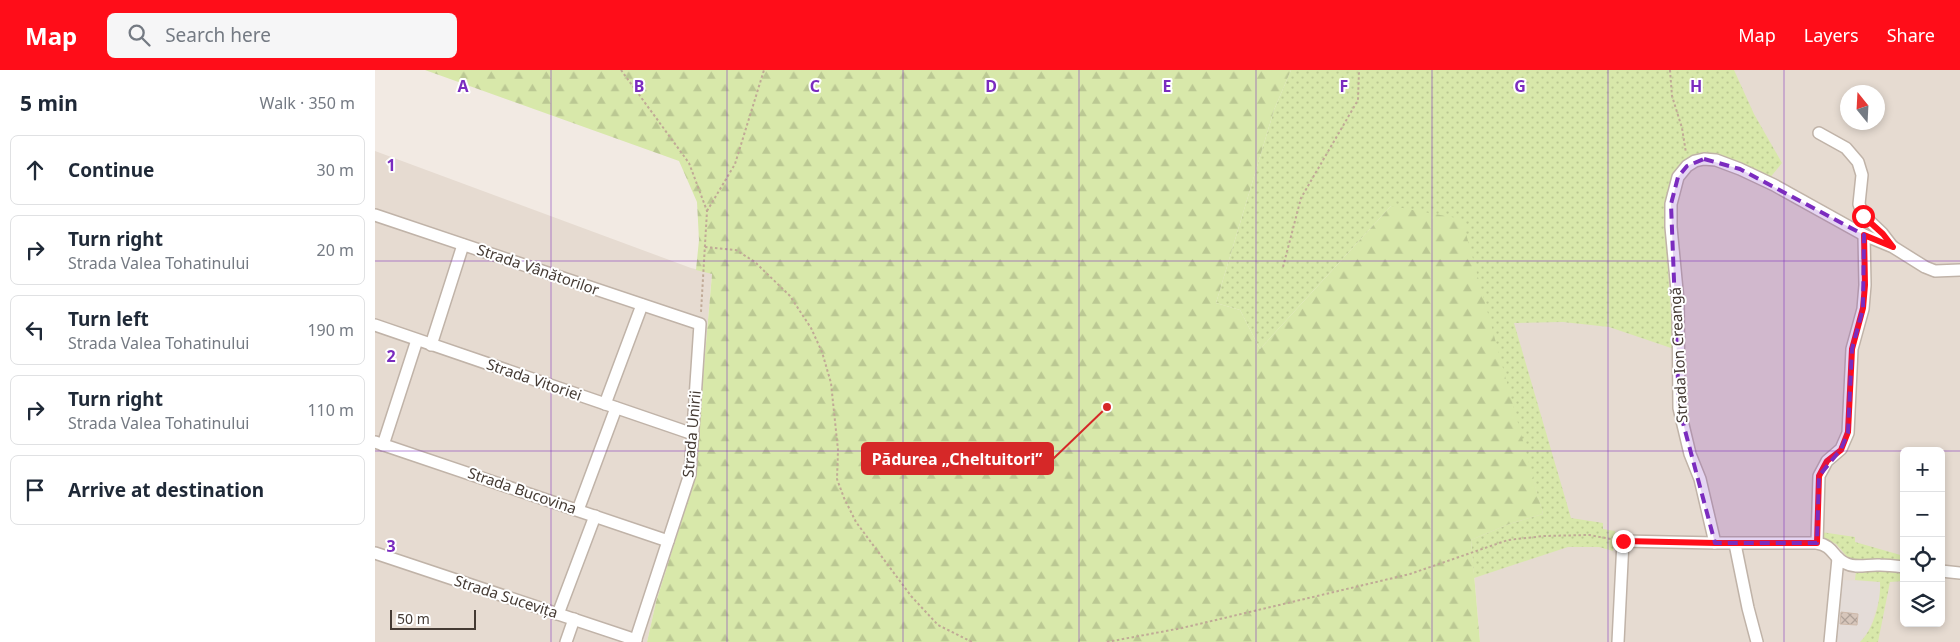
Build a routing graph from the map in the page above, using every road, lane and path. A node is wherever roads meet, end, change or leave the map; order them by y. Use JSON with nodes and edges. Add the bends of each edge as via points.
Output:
{"nodes":[{"id":1,"x":621,"y":70,"type":"edge"},
{"id":2,"x":765,"y":70,"type":"edge"},
{"id":3,"x":1359,"y":70,"type":"edge"},
{"id":4,"x":1670,"y":70,"type":"edge"},
{"id":5,"x":1819,"y":133,"type":"dead end"},
{"id":6,"x":1687,"y":166,"type":"junction"},
{"id":7,"x":707,"y":211,"type":"junction"},
{"id":8,"x":375,"y":215,"type":"edge"},
{"id":9,"x":1864,"y":235,"type":"junction"},
{"id":10,"x":463,"y":245,"type":"junction"},
{"id":11,"x":705,"y":247,"type":"junction"},
{"id":12,"x":1893,"y":247,"type":"junction"},
{"id":13,"x":1283,"y":267,"type":"dead end"},
{"id":14,"x":1960,"y":270,"type":"edge"},
{"id":15,"x":642,"y":305,"type":"junction"},
{"id":16,"x":700,"y":324,"type":"junction"},
{"id":17,"x":375,"y":325,"type":"edge"},
{"id":18,"x":417,"y":340,"type":"junction"},
{"id":19,"x":431,"y":344,"type":"junction"},
{"id":20,"x":605,"y":404,"type":"junction"},
{"id":21,"x":616,"y":408,"type":"junction"},
{"id":22,"x":693,"y":434,"type":"junction"},
{"id":23,"x":379,"y":443,"type":"edge"},
{"id":24,"x":578,"y":510,"type":"junction"},
{"id":25,"x":595,"y":516,"type":"junction"},
{"id":26,"x":668,"y":541,"type":"junction"},
{"id":27,"x":1623,"y":541,"type":"junction"},
{"id":28,"x":1715,"y":543,"type":"junction"},
{"id":29,"x":1817,"y":543,"type":"junction"},
{"id":30,"x":1735,"y":544,"type":"junction"},
{"id":31,"x":375,"y":553,"type":"edge"},
{"id":32,"x":1837,"y":558,"type":"junction"},
{"id":33,"x":1900,"y":567,"type":"edge"},
{"id":34,"x":1945,"y":571,"type":"edge"},
{"id":35,"x":1960,"y":572,"type":"edge"},
{"id":36,"x":559,"y":614,"type":"junction"},
{"id":37,"x":574,"y":619,"type":"junction"},
{"id":38,"x":636,"y":641,"type":"edge"},
{"id":39,"x":566,"y":642,"type":"edge"},
{"id":40,"x":972,"y":642,"type":"edge"},
{"id":41,"x":1107,"y":642,"type":"edge"},
{"id":42,"x":1618,"y":642,"type":"edge"},
{"id":43,"x":1757,"y":642,"type":"edge"},
{"id":44,"x":1830,"y":642,"type":"edge"}],
"edges":[{"from":1,"to":7,"type":"path","via":[[689,163]]},
{"from":2,"to":7,"type":"path","via":[[735,164]]},
{"from":3,"to":13,"type":"path","via":[[1358,100],[1301,198]]},
{"from":4,"to":6,"type":"path","via":[[1672,96],[1682,128]]},
{"from":5,"to":12,"type":"street","via":[[1846,148],[1858,162],[1862,175],[1859,204],[1863,216]]},
{"from":6,"to":9,"type":"street","via":[[1704,159],[1740,169]]},
{"from":6,"to":28,"type":"street","name":"Strada Ion Creangă","via":[[1678,177],[1671,204],[1678,301],[1679,408]]},
{"from":7,"to":11,"type":"path"},
{"from":8,"to":10,"type":"street","name":"Strada Vânătorilor"},
{"from":9,"to":12,"type":"street"},
{"from":9,"to":29,"type":"street","via":[[1863,308],[1852,349],[1848,432],[1841,450],[1827,461],[1819,476]]},
{"from":10,"to":15,"type":"street","name":"Strada Vânătorilor"},
{"from":10,"to":19,"type":"street"},
{"from":11,"to":16,"type":"path"},
{"from":11,"to":40,"type":"path","via":[[736,250],[755,262],[790,296],[811,328],[831,384],[837,479],[843,498],[856,522],[911,596],[939,625]]},
{"from":12,"to":14,"type":"street","via":[[1935,271]]},
{"from":15,"to":16,"type":"street","name":"Strada Vânătorilor"},
{"from":15,"to":20,"type":"street"},
{"from":16,"to":22,"type":"street","name":"Strada Unirii"},
{"from":17,"to":18,"type":"street","name":"Strada Vitoriei"},
{"from":18,"to":19,"type":"street","name":"Strada Vitoriei"},
{"from":18,"to":23,"type":"street"},
{"from":19,"to":20,"type":"street","name":"Strada Vitoriei"},
{"from":20,"to":21,"type":"street","name":"Strada Vitoriei"},
{"from":21,"to":22,"type":"street","name":"Strada Vitoriei"},
{"from":21,"to":24,"type":"street"},
{"from":22,"to":26,"type":"street","name":"Strada Unirii","via":[[690,474]]},
{"from":23,"to":24,"type":"street","name":"Strada Bucovina"},
{"from":24,"to":25,"type":"street","name":"Strada Bucovina"},
{"from":25,"to":26,"type":"street","name":"Strada Bucovina"},
{"from":25,"to":36,"type":"street"},
{"from":26,"to":38,"type":"street","name":"Strada Unirii"},
{"from":27,"to":28,"type":"street"},
{"from":27,"to":41,"type":"path","via":[[1589,535],[1509,540],[1409,574],[1183,628]]},
{"from":27,"to":42,"type":"street"},
{"from":28,"to":30,"type":"street"},
{"from":29,"to":30,"type":"street"},
{"from":29,"to":32,"type":"street","via":[[1825,544]]},
{"from":30,"to":43,"type":"street"},
{"from":31,"to":36,"type":"street","name":"Strada Sucevița"},
{"from":32,"to":33,"type":"street","via":[[1857,567]]},
{"from":32,"to":44,"type":"street"},
{"from":34,"to":35,"type":"street"},
{"from":36,"to":37,"type":"street","name":"Strada Sucevița"},
{"from":37,"to":38,"type":"street","name":"Strada Sucevița"},
{"from":37,"to":39,"type":"street"}]}
